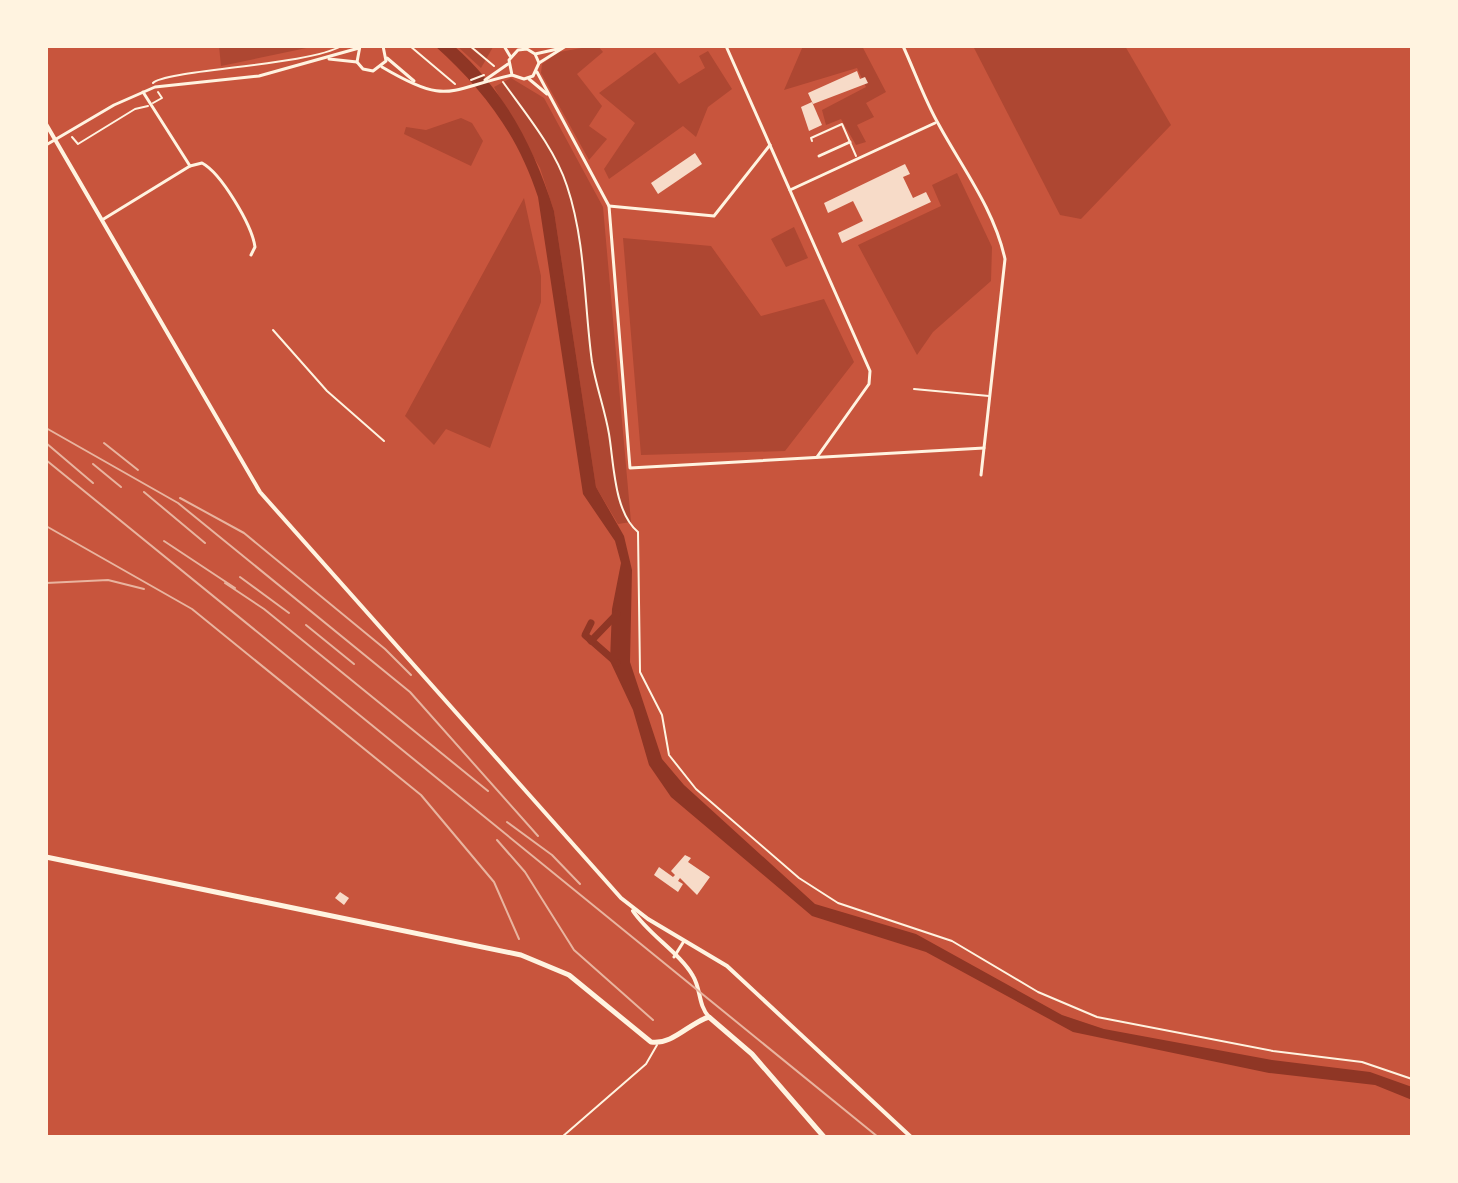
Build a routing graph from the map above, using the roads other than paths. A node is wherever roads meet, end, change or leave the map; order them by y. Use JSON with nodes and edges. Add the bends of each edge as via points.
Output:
{"nodes":[{"id":1,"x":383,"y":46,"type":"edge"},
{"id":2,"x":504,"y":46,"type":"edge"},
{"id":3,"x":726,"y":46,"type":"edge"},
{"id":4,"x":903,"y":46,"type":"edge"},
{"id":5,"x":360,"y":47,"type":"edge"},
{"id":6,"x":564,"y":47,"type":"edge"},
{"id":7,"x":516,"y":48,"type":"edge"},
{"id":8,"x":535,"y":54,"type":"junction"},
{"id":9,"x":510,"y":56,"type":"junction"},
{"id":10,"x":387,"y":58,"type":"junction"},
{"id":11,"x":325,"y":59,"type":"junction"},
{"id":12,"x":357,"y":62,"type":"junction"},
{"id":13,"x":539,"y":63,"type":"junction"},
{"id":14,"x":508,"y":64,"type":"junction"},
{"id":15,"x":382,"y":67,"type":"junction"},
{"id":16,"x":537,"y":72,"type":"junction"},
{"id":17,"x":512,"y":75,"type":"junction"},
{"id":18,"x":529,"y":79,"type":"junction"},
{"id":19,"x":482,"y":83,"type":"junction"},
{"id":20,"x":416,"y":84,"type":"junction"},
{"id":21,"x":143,"y":92,"type":"junction"},
{"id":22,"x":551,"y":97,"type":"junction"},
{"id":23,"x":937,"y":122,"type":"junction"},
{"id":24,"x":46,"y":124,"type":"edge"},
{"id":25,"x":55,"y":140,"type":"junction"},
{"id":26,"x":812,"y":141,"type":"dead end"},
{"id":27,"x":850,"y":142,"type":"junction"},
{"id":28,"x":46,"y":145,"type":"edge"},
{"id":29,"x":770,"y":145,"type":"junction"},
{"id":30,"x":819,"y":156,"type":"dead end"},
{"id":31,"x":857,"y":158,"type":"junction"},
{"id":32,"x":190,"y":166,"type":"junction"},
{"id":33,"x":790,"y":190,"type":"junction"},
{"id":34,"x":609,"y":206,"type":"junction"},
{"id":35,"x":102,"y":220,"type":"junction"},
{"id":36,"x":251,"y":255,"type":"dead end"},
{"id":37,"x":914,"y":389,"type":"dead end"},
{"id":38,"x":990,"y":396,"type":"junction"},
{"id":39,"x":984,"y":448,"type":"junction"},
{"id":40,"x":817,"y":457,"type":"junction"},
{"id":41,"x":981,"y":475,"type":"dead end"},
{"id":42,"x":46,"y":857,"type":"edge"},
{"id":43,"x":632,"y":908,"type":"junction"},
{"id":44,"x":684,"y":941,"type":"junction"},
{"id":45,"x":674,"y":957,"type":"junction"},
{"id":46,"x":709,"y":1017,"type":"junction"},
{"id":47,"x":658,"y":1043,"type":"junction"},
{"id":48,"x":562,"y":1137,"type":"edge"},
{"id":49,"x":824,"y":1137,"type":"edge"},
{"id":50,"x":911,"y":1137,"type":"edge"}],
"edges":[{"from":1,"to":10,"type":"street"},
{"from":2,"to":9,"type":"street"},
{"from":3,"to":29,"type":"street"},
{"from":4,"to":23,"type":"street"},
{"from":5,"to":11,"type":"street"},
{"from":5,"to":12,"type":"street"},
{"from":6,"to":8,"type":"street"},
{"from":6,"to":13,"type":"street"},
{"from":7,"to":8,"type":"street"},
{"from":7,"to":9,"type":"street"},
{"from":8,"to":13,"type":"street"},
{"from":9,"to":14,"type":"street"},
{"from":10,"to":15,"type":"street"},
{"from":10,"to":20,"type":"street"},
{"from":11,"to":12,"type":"street"},
{"from":11,"to":21,"type":"street","via":[[247,78]]},
{"from":12,"to":15,"type":"street","via":[[370,71]]},
{"from":13,"to":16,"type":"street"},
{"from":14,"to":17,"type":"street"},
{"from":14,"to":19,"type":"street"},
{"from":15,"to":20,"type":"street"},
{"from":16,"to":18,"type":"street"},
{"from":16,"to":22,"type":"street"},
{"from":17,"to":18,"type":"street"},
{"from":17,"to":19,"type":"street"},
{"from":18,"to":22,"type":"street"},
{"from":19,"to":20,"type":"street","via":[[437,94]]},
{"from":21,"to":25,"type":"street"},
{"from":21,"to":32,"type":"street"},
{"from":22,"to":34,"type":"street"},
{"from":23,"to":31,"type":"street"},
{"from":23,"to":38,"type":"street","via":[[986,206],[1005,259]]},
{"from":24,"to":25,"type":"street"},
{"from":25,"to":28,"type":"street"},
{"from":25,"to":35,"type":"street"},
{"from":26,"to":27,"type":"lane","via":[[842,124]]},
{"from":27,"to":30,"type":"street"},
{"from":27,"to":31,"type":"lane"},
{"from":29,"to":33,"type":"street"},
{"from":29,"to":34,"type":"street","via":[[714,216]]},
{"from":31,"to":33,"type":"street"},
{"from":32,"to":35,"type":"street"},
{"from":32,"to":36,"type":"street","via":[[205,164],[233,201],[253,235]]},
{"from":33,"to":40,"type":"street","via":[[871,374]]},
{"from":34,"to":40,"type":"street","via":[[630,468]]},
{"from":35,"to":43,"type":"street","via":[[234,452],[273,509]]},
{"from":37,"to":38,"type":"lane"},
{"from":38,"to":39,"type":"street"},
{"from":39,"to":40,"type":"street"},
{"from":39,"to":41,"type":"street"},
{"from":42,"to":47,"type":"main road","via":[[502,950],[569,975],[643,1037]]},
{"from":43,"to":44,"type":"street"},
{"from":43,"to":45,"type":"street"},
{"from":44,"to":45,"type":"street"},
{"from":44,"to":50,"type":"street","via":[[727,966]]},
{"from":45,"to":46,"type":"street","via":[[694,977]]},
{"from":46,"to":47,"type":"main road"},
{"from":46,"to":49,"type":"main road","via":[[752,1054]]},
{"from":47,"to":48,"type":"lane","via":[[646,1064]]}]}
